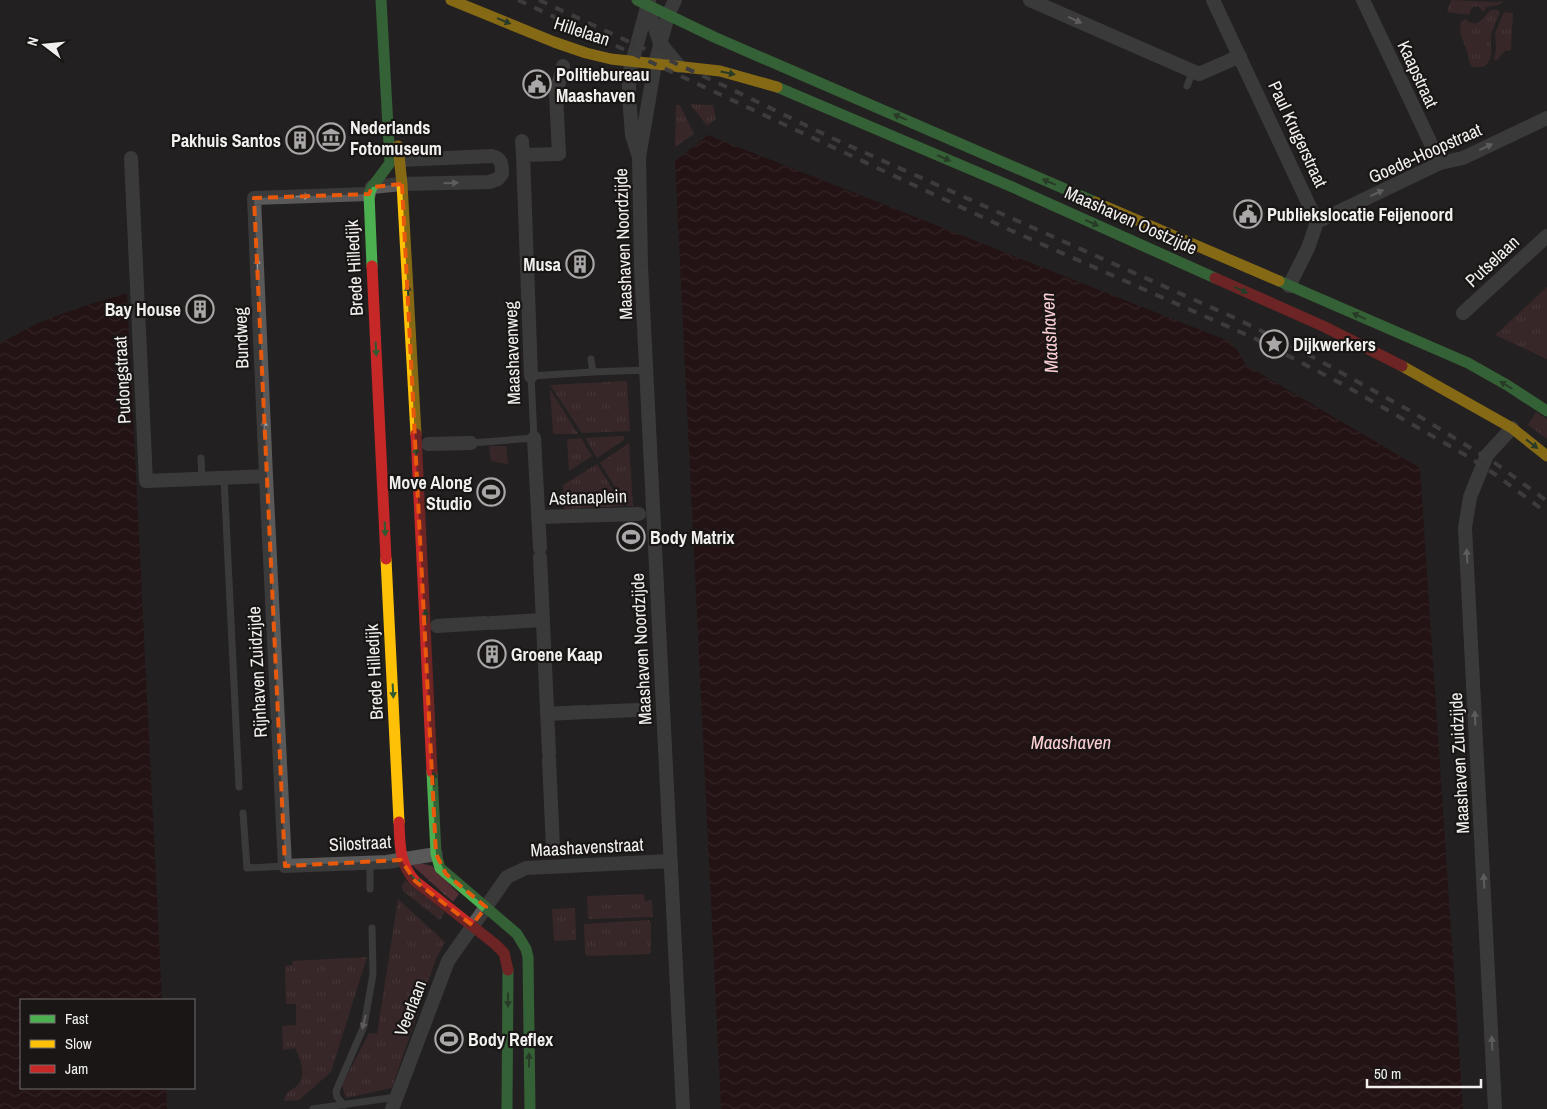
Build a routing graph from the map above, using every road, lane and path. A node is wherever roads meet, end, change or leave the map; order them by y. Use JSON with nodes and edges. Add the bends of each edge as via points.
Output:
{"nodes":[{"id":1,"x":381,"y":0,"type":"edge"},
{"id":2,"x":390,"y":0,"type":"edge"},
{"id":3,"x":451,"y":0,"type":"edge"},
{"id":4,"x":675,"y":0,"type":"edge"},
{"id":5,"x":1030,"y":0,"type":"edge"},
{"id":6,"x":1213,"y":0,"type":"edge"},
{"id":7,"x":1363,"y":0,"type":"edge"},
{"id":8,"x":644,"y":1,"type":"edge"},
{"id":9,"x":663,"y":21,"type":"junction"},
{"id":10,"x":696,"y":28,"type":"joint"},
{"id":11,"x":638,"y":42,"type":"junction"},
{"id":12,"x":660,"y":42,"type":"junction"},
{"id":13,"x":1240,"y":56,"type":"junction"},
{"id":14,"x":631,"y":62,"type":"junction"},
{"id":15,"x":655,"y":64,"type":"junction"},
{"id":16,"x":563,"y":66,"type":"dead end"},
{"id":17,"x":679,"y":66,"type":"junction"},
{"id":18,"x":1193,"y":71,"type":"junction"},
{"id":19,"x":1187,"y":86,"type":"dead end"},
{"id":20,"x":1547,"y":118,"type":"edge"},
{"id":21,"x":522,"y":141,"type":"dead end"},
{"id":22,"x":523,"y":155,"type":"junction"},
{"id":23,"x":639,"y":157,"type":"junction"},
{"id":24,"x":131,"y":158,"type":"dead end"},
{"id":25,"x":399,"y":160,"type":"junction"},
{"id":26,"x":1440,"y":163,"type":"junction"},
{"id":27,"x":402,"y":184,"type":"junction"},
{"id":28,"x":370,"y":191,"type":"junction"},
{"id":29,"x":1318,"y":222,"type":"junction"},
{"id":30,"x":1547,"y":236,"type":"edge"},
{"id":31,"x":1289,"y":286,"type":"junction"},
{"id":32,"x":1463,"y":313,"type":"dead end"},
{"id":33,"x":591,"y":359,"type":"dead end"},
{"id":34,"x":646,"y":370,"type":"junction"},
{"id":35,"x":593,"y":372,"type":"junction"},
{"id":36,"x":531,"y":376,"type":"junction"},
{"id":37,"x":1547,"y":411,"type":"edge"},
{"id":38,"x":1512,"y":428,"type":"junction"},
{"id":39,"x":534,"y":438,"type":"junction"},
{"id":40,"x":471,"y":441,"type":"joint"},
{"id":41,"x":428,"y":444,"type":"dead end"},
{"id":42,"x":1547,"y":456,"type":"edge"},
{"id":43,"x":201,"y":458,"type":"dead end"},
{"id":44,"x":266,"y":476,"type":"junction"},
{"id":45,"x":224,"y":478,"type":"junction"},
{"id":46,"x":202,"y":479,"type":"junction"},
{"id":47,"x":640,"y":514,"type":"dead end"},
{"id":48,"x":538,"y":518,"type":"junction"},
{"id":49,"x":543,"y":620,"type":"junction"},
{"id":50,"x":437,"y":626,"type":"dead end"},
{"id":51,"x":643,"y":709,"type":"dead end"},
{"id":52,"x":547,"y":714,"type":"junction"},
{"id":53,"x":239,"y":787,"type":"dead end"},
{"id":54,"x":243,"y":813,"type":"dead end"},
{"id":55,"x":553,"y":848,"type":"dead end"},
{"id":56,"x":436,"y":854,"type":"junction"},
{"id":57,"x":401,"y":860,"type":"junction"},
{"id":58,"x":670,"y":861,"type":"junction"},
{"id":59,"x":370,"y":863,"type":"junction"},
{"id":60,"x":285,"y":866,"type":"junction"},
{"id":61,"x":370,"y":889,"type":"dead end"},
{"id":62,"x":486,"y":907,"type":"junction"},
{"id":63,"x":472,"y":925,"type":"junction"},
{"id":64,"x":372,"y":928,"type":"dead end"},
{"id":65,"x":394,"y":1103,"type":"edge"},
{"id":66,"x":344,"y":1104,"type":"junction"},
{"id":67,"x":313,"y":1109,"type":"edge"},
{"id":68,"x":507,"y":1109,"type":"edge"},
{"id":69,"x":530,"y":1109,"type":"edge"},
{"id":70,"x":683,"y":1109,"type":"edge"},
{"id":71,"x":1496,"y":1109,"type":"edge"}],
"edges":[{"from":1,"to":28,"type":"street","via":[[390,163]]},
{"from":2,"to":25,"type":"street"},
{"from":3,"to":14,"type":"street","name":"Hillelaan","one_way":true,"via":[[570,48]]},
{"from":4,"to":9,"type":"street"},
{"from":5,"to":18,"type":"street","one_way":true},
{"from":6,"to":13,"type":"street","name":"Paul Krugerstraat"},
{"from":7,"to":26,"type":"street","name":"Kaapstraat"},
{"from":8,"to":9,"type":"street"},
{"from":8,"to":11,"type":"street","name":"Maashaven Noordzijde"},
{"from":9,"to":10,"type":"street","name":"Maashaven Oostzijde"},
{"from":9,"to":11,"type":"street","via":[[642,35]]},
{"from":9,"to":12,"type":"street","name":"Maashaven Noordzijde"},
{"from":31,"to":10,"type":"street","name":"Maashaven Oostzijde","one_way":true},
{"from":11,"to":14,"type":"street","name":"Maashaven Noordzijde"},
{"from":12,"to":15,"type":"street","name":"Maashaven Noordzijde"},
{"from":12,"to":17,"type":"street"},
{"from":13,"to":18,"type":"street","via":[[1199,74]]},
{"from":13,"to":29,"type":"street","name":"Paul Krugerstraat"},
{"from":14,"to":15,"type":"street","name":"Hillelaan"},
{"from":14,"to":23,"type":"street","name":"Maashaven Noordzijde","via":[[632,135]]},
{"from":15,"to":17,"type":"street","name":"Hillelaan"},
{"from":15,"to":23,"type":"street","name":"Maashaven Noordzijde"},
{"from":16,"to":22,"type":"street","via":[[556,94],[559,154]]},
{"from":17,"to":38,"type":"street","name":"Maashaven Oostzijde","one_way":true,"via":[[740,75],[788,90],[1326,327]]},
{"from":18,"to":19,"type":"lane"},
{"from":26,"to":20,"type":"street","name":"Goede-Hoopstraat","one_way":true,"via":[[1463,158]]},
{"from":21,"to":22,"type":"street","name":"Maashavenweg"},
{"from":22,"to":36,"type":"street","name":"Maashavenweg"},
{"from":23,"to":34,"type":"street","name":"Maashaven Noordzijde"},
{"from":24,"to":46,"type":"street","name":"Pudongstraat","via":[[146,481]]},
{"from":25,"to":27,"type":"street"},
{"from":27,"to":25,"type":"street","one_way":true,"via":[[489,182],[502,174],[502,164],[492,156]]},
{"from":29,"to":26,"type":"street","name":"Goede-Hoopstraat","one_way":true},
{"from":27,"to":28,"type":"street"},
{"from":56,"to":27,"type":"street","one_way":true},
{"from":44,"to":28,"type":"street","name":"Bundweg","one_way":true,"via":[[254,198]]},
{"from":28,"to":57,"type":"street","name":"Brede Hilledijk","one_way":true},
{"from":29,"to":31,"type":"street"},
{"from":30,"to":32,"type":"street","name":"Putselaan"},
{"from":37,"to":31,"type":"street","name":"Maashaven Oostzijde","one_way":true,"via":[[1468,364]]},
{"from":33,"to":35,"type":"lane"},
{"from":34,"to":35,"type":"lane"},
{"from":34,"to":58,"type":"street","name":"Maashaven Noordzijde"},
{"from":35,"to":36,"type":"lane"},
{"from":36,"to":39,"type":"lane","name":"Maashavenweg"},
{"from":38,"to":42,"type":"street","name":"Maashaven Oostzijde","one_way":true},
{"from":71,"to":38,"type":"street","name":"Maashaven Zuidzijde","one_way":true,"via":[[1465,528],[1470,497],[1486,456]]},
{"from":39,"to":40,"type":"lane"},
{"from":39,"to":48,"type":"street","name":"Maashavenweg"},
{"from":40,"to":41,"type":"street"},
{"from":43,"to":46,"type":"lane"},
{"from":44,"to":45,"type":"street","name":"Pudongstraat"},
{"from":44,"to":60,"type":"street","name":"Rijnhaven Zuidzijde"},
{"from":45,"to":46,"type":"street","name":"Pudongstraat"},
{"from":45,"to":53,"type":"lane"},
{"from":47,"to":48,"type":"street","name":"Astanaplein"},
{"from":48,"to":49,"type":"street","name":"Maashavenweg"},
{"from":49,"to":50,"type":"street"},
{"from":49,"to":52,"type":"street","name":"Maashavenweg"},
{"from":51,"to":52,"type":"street"},
{"from":52,"to":55,"type":"street","name":"Maashavenweg"},
{"from":54,"to":60,"type":"lane","via":[[247,868]]},
{"from":56,"to":57,"type":"street","name":"Silostraat"},
{"from":56,"to":62,"type":"street","via":[[440,868]]},
{"from":57,"to":59,"type":"street","name":"Silostraat"},
{"from":57,"to":63,"type":"street","one_way":true,"via":[[415,881]]},
{"from":58,"to":62,"type":"street","name":"Maashavenstraat","via":[[526,868],[507,877]]},
{"from":58,"to":70,"type":"street","name":"Maashaven Noordzijde"},
{"from":59,"to":60,"type":"street","name":"Silostraat"},
{"from":59,"to":61,"type":"lane"},
{"from":62,"to":63,"type":"street","name":"Maashavenstraat"},
{"from":69,"to":62,"type":"street","one_way":true,"via":[[528,957],[517,934]]},
{"from":63,"to":65,"type":"street","name":"Veerlaan","via":[[448,961]]},
{"from":63,"to":68,"type":"street","one_way":true,"via":[[495,944],[507,960]]},
{"from":64,"to":66,"type":"lane","one_way":true,"via":[[373,974],[364,1026],[348,1067],[337,1085],[337,1097]]},
{"from":65,"to":66,"type":"lane"},
{"from":66,"to":67,"type":"lane"}]}
